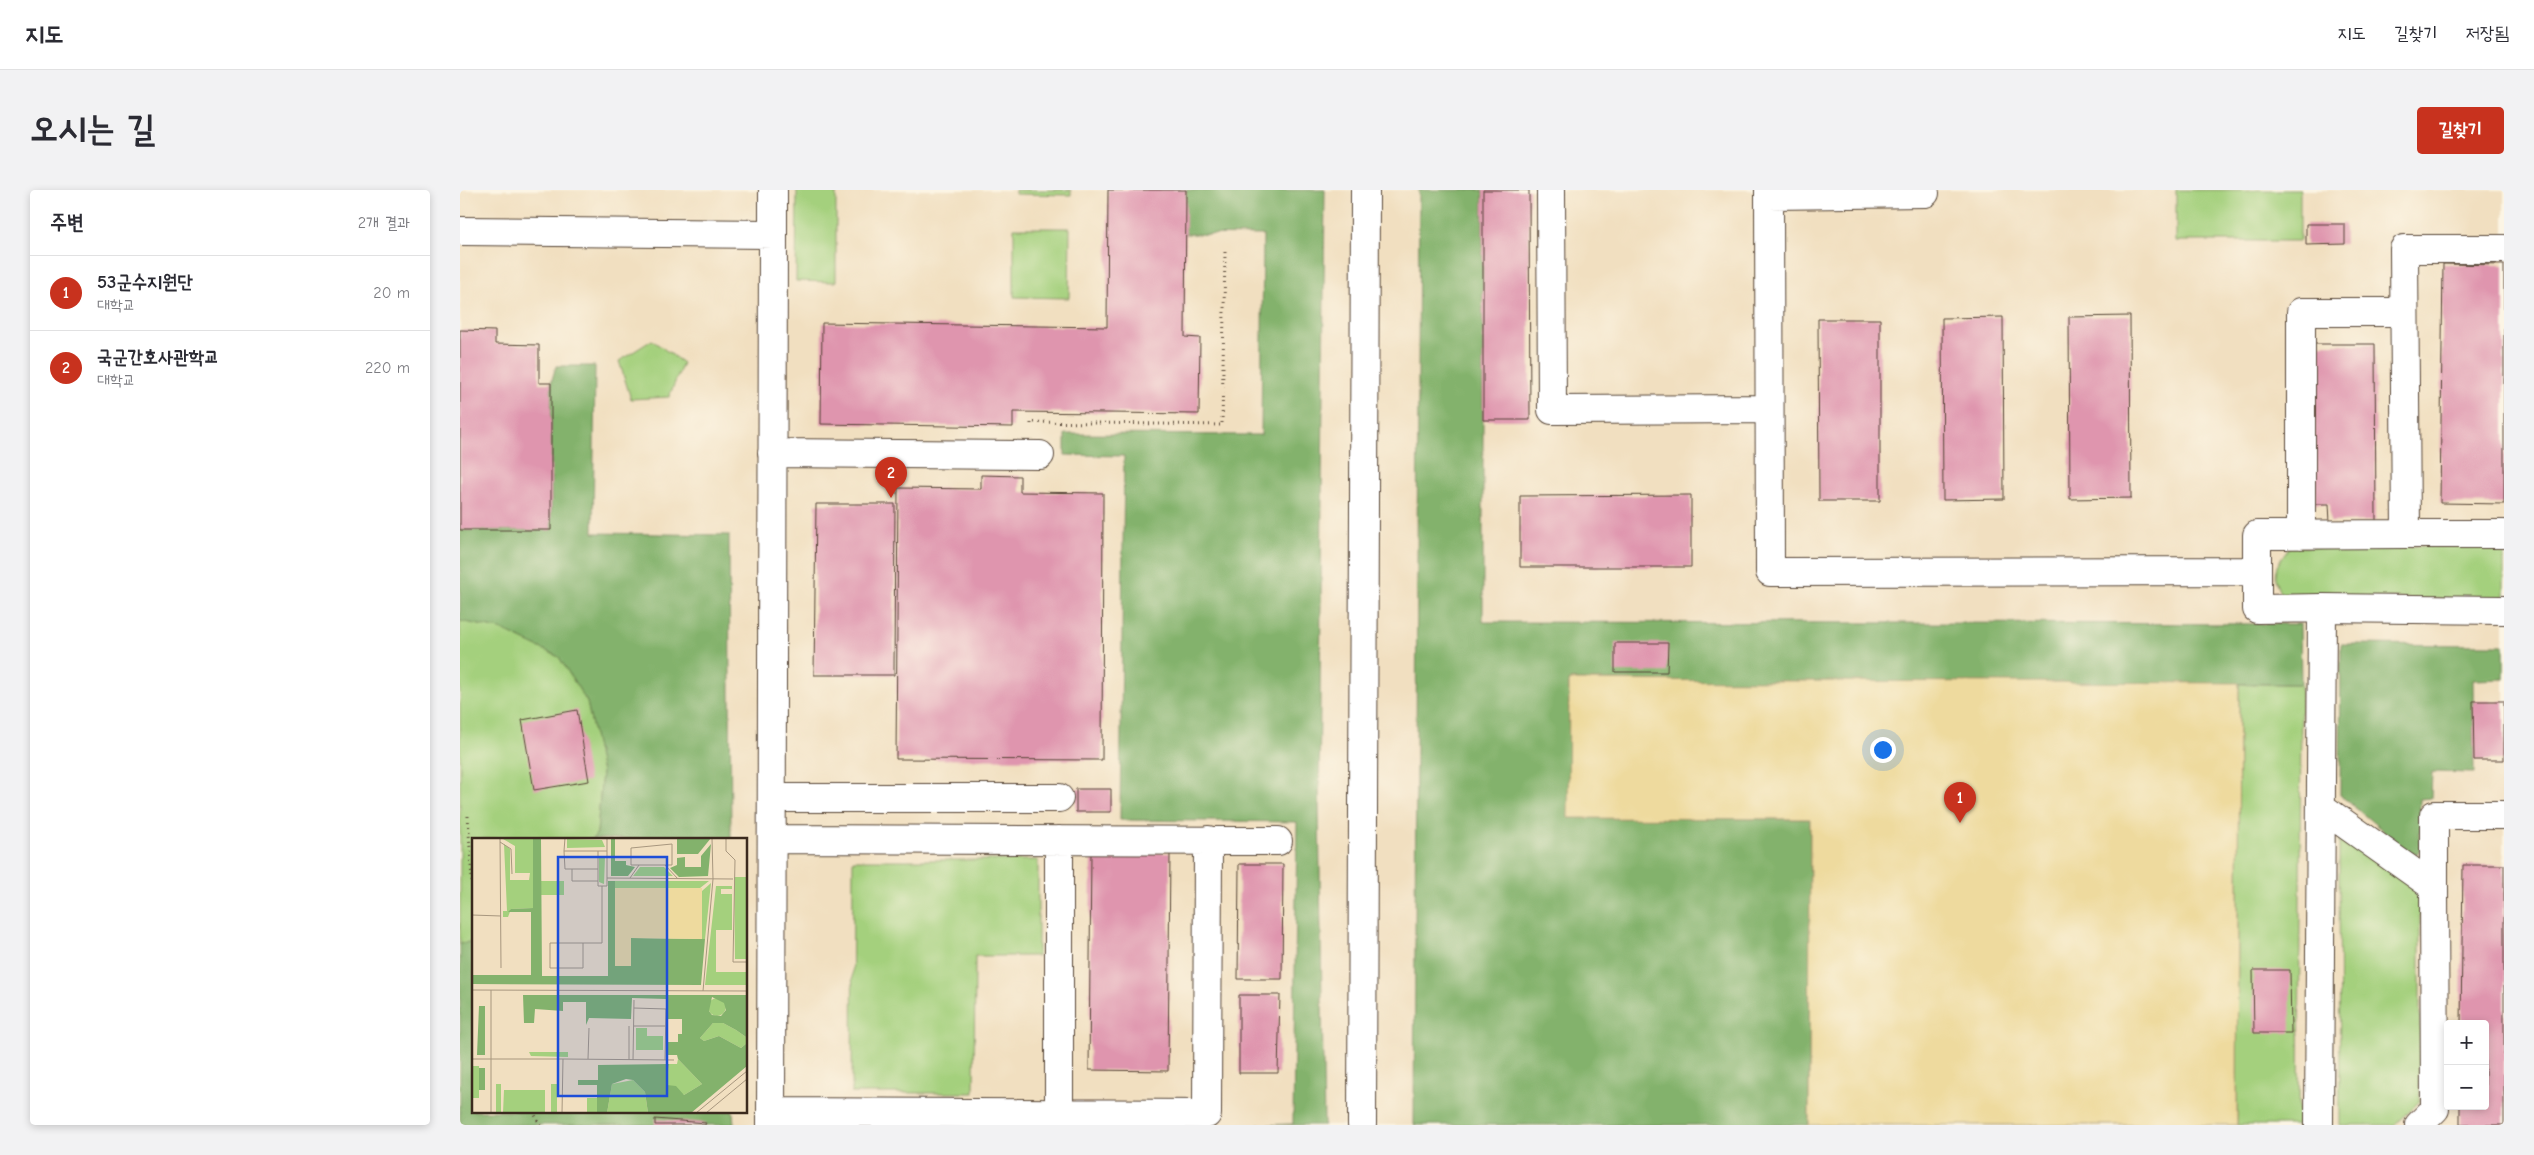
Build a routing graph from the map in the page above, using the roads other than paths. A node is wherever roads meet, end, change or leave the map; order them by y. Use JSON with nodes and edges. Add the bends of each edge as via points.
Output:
{"nodes":[{"id":1,"x":773,"y":190,"type":"edge"},
{"id":2,"x":1364,"y":190,"type":"edge"},
{"id":3,"x":1551,"y":190,"type":"edge"},
{"id":4,"x":1769,"y":192,"type":"edge"},
{"id":5,"x":1925,"y":193,"type":"dead end"},
{"id":6,"x":460,"y":231,"type":"edge"},
{"id":7,"x":773,"y":234,"type":"junction"},
{"id":8,"x":2504,"y":249,"type":"edge"},
{"id":9,"x":2404,"y":312,"type":"junction"},
{"id":10,"x":1769,"y":410,"type":"junction"},
{"id":11,"x":772,"y":453,"type":"junction"},
{"id":12,"x":1036,"y":455,"type":"road end"},
{"id":13,"x":2406,"y":534,"type":"junction"},
{"id":14,"x":2504,"y":534,"type":"edge"},
{"id":15,"x":2301,"y":535,"type":"junction"},
{"id":16,"x":2257,"y":571,"type":"junction"},
{"id":17,"x":2322,"y":608,"type":"junction"},
{"id":18,"x":2504,"y":610,"type":"edge"},
{"id":19,"x":772,"y":798,"type":"junction"},
{"id":20,"x":1059,"y":798,"type":"dead end"},
{"id":21,"x":2321,"y":807,"type":"junction"},
{"id":22,"x":2504,"y":815,"type":"edge"},
{"id":23,"x":772,"y":839,"type":"junction"},
{"id":24,"x":1059,"y":840,"type":"junction"},
{"id":25,"x":1208,"y":840,"type":"junction"},
{"id":26,"x":1278,"y":840,"type":"dead end"},
{"id":27,"x":2434,"y":887,"type":"junction"},
{"id":28,"x":1059,"y":1113,"type":"junction"},
{"id":29,"x":771,"y":1118,"type":"edge"},
{"id":30,"x":2429,"y":1120,"type":"edge"},
{"id":31,"x":1362,"y":1125,"type":"edge"},
{"id":32,"x":2319,"y":1125,"type":"edge"}],
"edges":[{"from":1,"to":7,"type":"street"},
{"from":2,"to":31,"type":"street"},
{"from":3,"to":10,"type":"street","via":[[1552,410]]},
{"from":4,"to":5,"type":"street"},
{"from":4,"to":10,"type":"street"},
{"from":6,"to":7,"type":"street"},
{"from":7,"to":11,"type":"street"},
{"from":8,"to":9,"type":"street","via":[[2404,250]]},
{"from":9,"to":13,"type":"street"},
{"from":9,"to":15,"type":"street","via":[[2301,312]]},
{"from":10,"to":16,"type":"street","via":[[1770,572]]},
{"from":11,"to":12,"type":"street"},
{"from":11,"to":19,"type":"street"},
{"from":13,"to":14,"type":"street"},
{"from":13,"to":15,"type":"street"},
{"from":15,"to":16,"type":"street","via":[[2257,535]]},
{"from":16,"to":17,"type":"street","via":[[2257,609]]},
{"from":17,"to":18,"type":"street"},
{"from":17,"to":21,"type":"street"},
{"from":19,"to":20,"type":"street"},
{"from":19,"to":23,"type":"street"},
{"from":21,"to":27,"type":"street"},
{"from":21,"to":32,"type":"street"},
{"from":22,"to":27,"type":"street","via":[[2434,815]]},
{"from":23,"to":24,"type":"street"},
{"from":23,"to":29,"type":"street"},
{"from":24,"to":25,"type":"street"},
{"from":24,"to":28,"type":"street"},
{"from":25,"to":26,"type":"street"},
{"from":25,"to":28,"type":"street","via":[[1207,1114]]},
{"from":27,"to":30,"type":"street"},
{"from":28,"to":29,"type":"street"}]}
